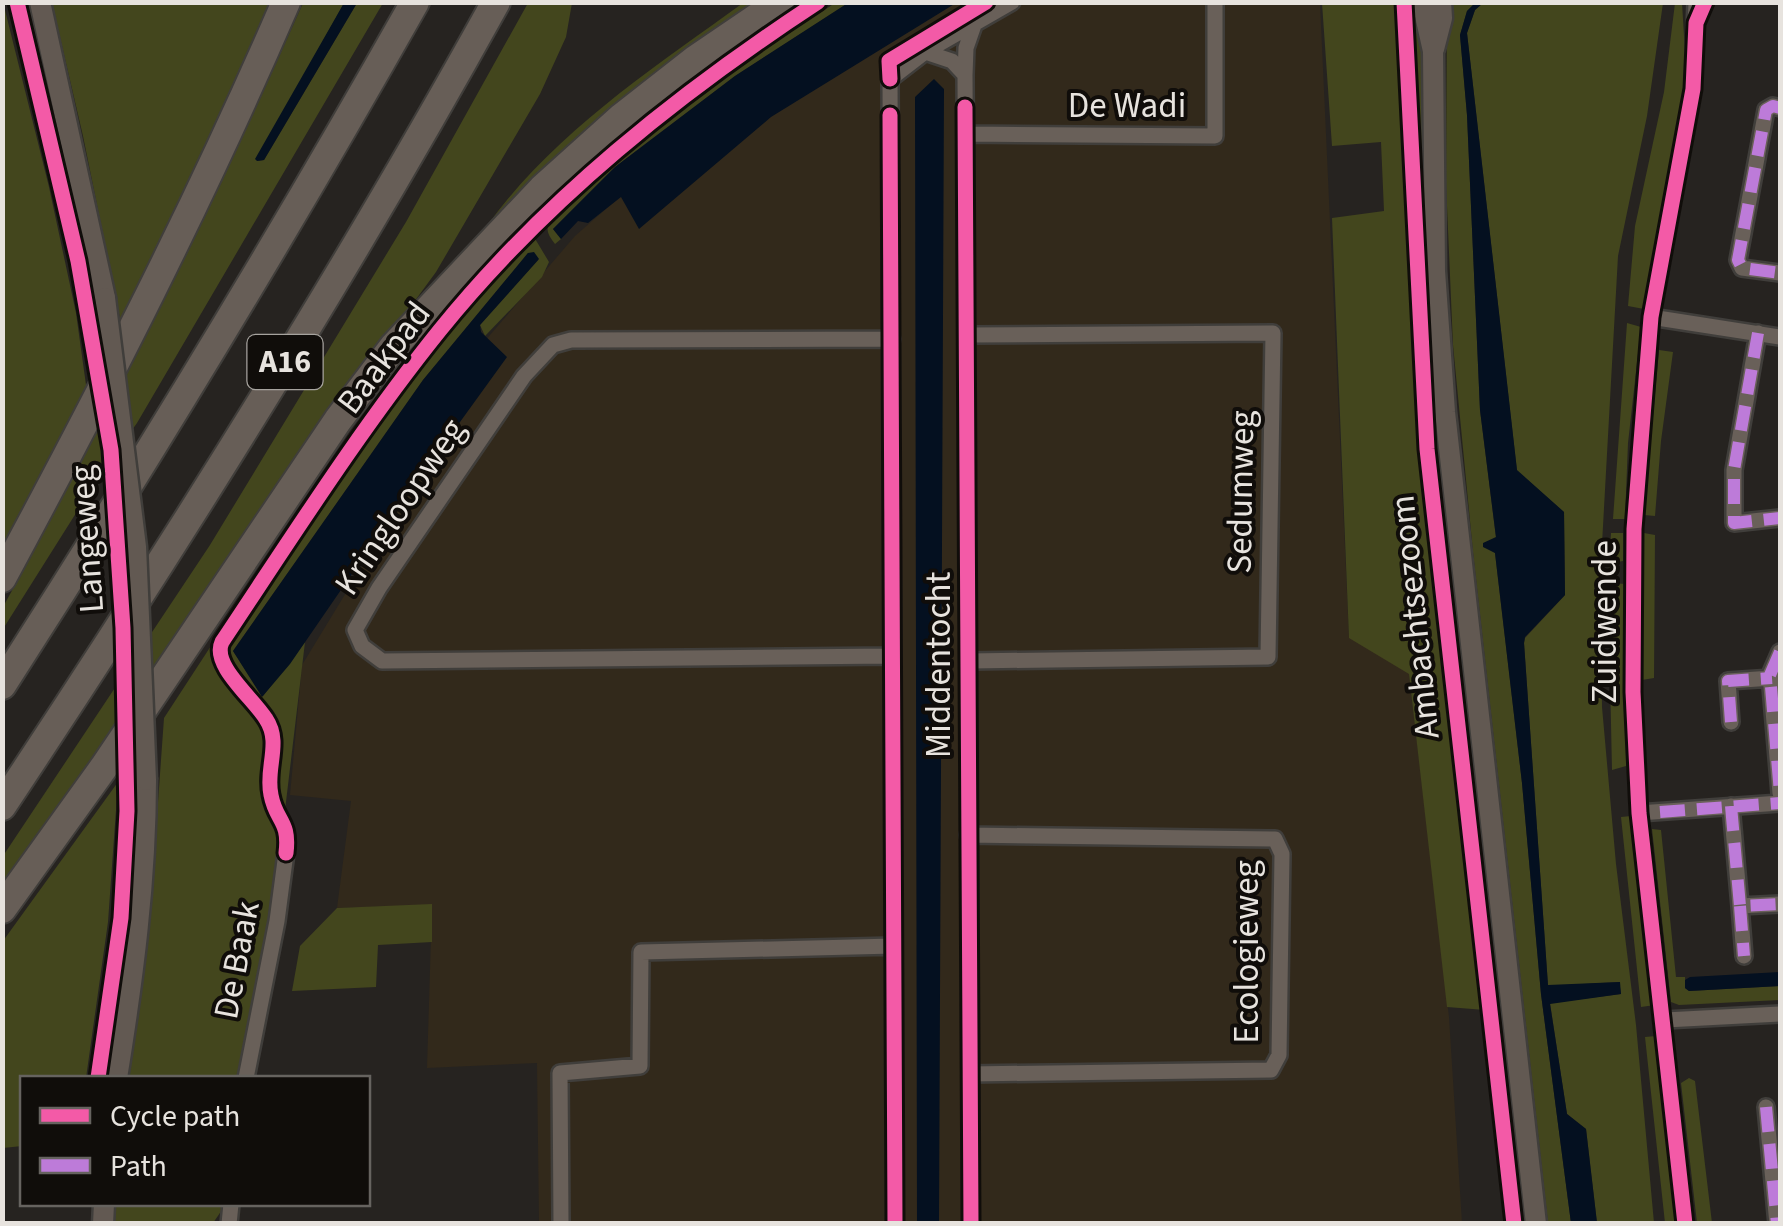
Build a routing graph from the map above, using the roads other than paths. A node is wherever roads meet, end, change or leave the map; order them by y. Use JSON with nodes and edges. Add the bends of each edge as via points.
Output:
{"nodes":[{"id":1,"x":40,"y":2,"type":"edge"},
{"id":2,"x":286,"y":2,"type":"edge"},
{"id":3,"x":415,"y":2,"type":"edge"},
{"id":4,"x":496,"y":2,"type":"edge"},
{"id":5,"x":780,"y":2,"type":"edge"},
{"id":6,"x":1012,"y":2,"type":"edge"},
{"id":7,"x":1215,"y":2,"type":"edge"},
{"id":8,"x":1422,"y":2,"type":"edge"},
{"id":9,"x":1441,"y":2,"type":"edge"},
{"id":10,"x":1696,"y":2,"type":"edge"},
{"id":11,"x":974,"y":26,"type":"junction"},
{"id":12,"x":1433,"y":51,"type":"junction"},
{"id":13,"x":925,"y":52,"type":"junction"},
{"id":14,"x":965,"y":75,"type":"junction"},
{"id":15,"x":1780,"y":108,"type":"edge"},
{"id":16,"x":966,"y":134,"type":"junction"},
{"id":17,"x":1780,"y":274,"type":"edge"},
{"id":18,"x":1652,"y":317,"type":"junction"},
{"id":19,"x":1758,"y":333,"type":"junction"},
{"id":20,"x":968,"y":335,"type":"junction"},
{"id":21,"x":1780,"y":336,"type":"edge"},
{"id":22,"x":892,"y":338,"type":"junction"},
{"id":23,"x":1780,"y":518,"type":"edge"},
{"id":24,"x":2,"y":578,"type":"edge"},
{"id":25,"x":1780,"y":652,"type":"edge"},
{"id":26,"x":891,"y":656,"type":"junction"},
{"id":27,"x":970,"y":661,"type":"junction"},
{"id":28,"x":1772,"y":678,"type":"junction"},
{"id":29,"x":2,"y":685,"type":"edge"},
{"id":30,"x":1730,"y":722,"type":"dead end"},
{"id":31,"x":1780,"y":793,"type":"edge"},
{"id":32,"x":1780,"y":803,"type":"edge"},
{"id":33,"x":2,"y":806,"type":"edge"},
{"id":34,"x":1731,"y":806,"type":"junction"},
{"id":35,"x":1639,"y":814,"type":"junction"},
{"id":36,"x":968,"y":834,"type":"junction"},
{"id":37,"x":286,"y":853,"type":"dead end"},
{"id":38,"x":1780,"y":904,"type":"edge"},
{"id":39,"x":1740,"y":906,"type":"junction"},
{"id":40,"x":2,"y":909,"type":"edge"},
{"id":41,"x":894,"y":946,"type":"junction"},
{"id":42,"x":1744,"y":956,"type":"dead end"},
{"id":43,"x":1780,"y":1014,"type":"edge"},
{"id":44,"x":1665,"y":1020,"type":"junction"},
{"id":45,"x":970,"y":1074,"type":"junction"},
{"id":46,"x":117,"y":1076,"type":"edge"},
{"id":47,"x":246,"y":1076,"type":"edge"},
{"id":48,"x":1766,"y":1107,"type":"dead end"},
{"id":49,"x":1776,"y":1167,"type":"edge"},
{"id":50,"x":561,"y":1224,"type":"edge"},
{"id":51,"x":895,"y":1224,"type":"edge"},
{"id":52,"x":971,"y":1224,"type":"edge"},
{"id":53,"x":1536,"y":1224,"type":"edge"},
{"id":54,"x":1685,"y":1224,"type":"edge"},
{"id":55,"x":1777,"y":1224,"type":"edge"}],
"edges":[{"from":1,"to":46,"type":"street","name":"Langeweg","bridge":true,"via":[[105,298],[136,547],[146,780],[143,888]]},
{"from":2,"to":24,"type":"highway","via":[[148,300]]},
{"from":3,"to":29,"type":"highway","number":"A16","via":[[175,414]]},
{"from":4,"to":33,"type":"highway","number":"A16","via":[[232,450]]},
{"from":5,"to":40,"type":"highway","number":"A16","via":[[622,117],[542,189],[394,346]]},
{"from":6,"to":11,"type":"street","name":"Middentocht"},
{"from":7,"to":16,"type":"street","name":"De Wadi","via":[[1214,136]]},
{"from":8,"to":12,"type":"street","name":"Ambachtsezoom"},
{"from":9,"to":12,"type":"street","name":"Ambachtsezoom"},
{"from":10,"to":18,"type":"street","name":"Zuidwende","via":[[1693,88]]},
{"from":11,"to":13,"type":"street","name":"Middentocht"},
{"from":11,"to":14,"type":"street","name":"Middentocht"},
{"from":12,"to":53,"type":"street","name":"Ambachtsezoom","via":[[1435,272],[1445,412]]},
{"from":13,"to":14,"type":"street","via":[[952,60]]},
{"from":13,"to":22,"type":"street","name":"Middentocht","via":[[890,79]]},
{"from":14,"to":16,"type":"street","name":"Middentocht"},
{"from":15,"to":17,"type":"street","via":[[1766,110],[1738,260],[1742,268]]},
{"from":16,"to":20,"type":"street","name":"Middentocht"},
{"from":18,"to":19,"type":"street"},
{"from":18,"to":35,"type":"street","name":"Zuidwende","via":[[1634,529]]},
{"from":19,"to":21,"type":"street"},
{"from":19,"to":23,"type":"street","via":[[1734,470],[1734,523]]},
{"from":20,"to":27,"type":"street","name":"Middentocht"},
{"from":20,"to":27,"type":"street","name":"Sedumweg","via":[[1273,333],[1268,657]]},
{"from":22,"to":26,"type":"street","name":"Middentocht"},
{"from":22,"to":26,"type":"street","name":"Kringloopweg","via":[[570,340],[553,346],[524,376],[355,630],[362,646],[382,661]]},
{"from":25,"to":28,"type":"street"},
{"from":26,"to":41,"type":"street","name":"Middentocht"},
{"from":27,"to":36,"type":"street","name":"Middentocht"},
{"from":28,"to":30,"type":"street","via":[[1728,681]]},
{"from":28,"to":31,"type":"street"},
{"from":32,"to":34,"type":"street"},
{"from":34,"to":35,"type":"street"},
{"from":34,"to":39,"type":"street"},
{"from":35,"to":44,"type":"street","name":"Zuidwende"},
{"from":36,"to":45,"type":"street","name":"Middentocht"},
{"from":36,"to":45,"type":"street","name":"Ecologieweg","via":[[1275,840],[1282,854],[1279,1055],[1271,1070]]},
{"from":37,"to":47,"type":"street","name":"De Baak"},
{"from":38,"to":39,"type":"street"},
{"from":39,"to":42,"type":"street"},
{"from":41,"to":50,"type":"street","via":[[641,952],[640,1066],[560,1073]]},
{"from":41,"to":51,"type":"street","name":"Middentocht"},
{"from":43,"to":44,"type":"street"},
{"from":44,"to":54,"type":"street","name":"Zuidwende"},
{"from":45,"to":52,"type":"street","name":"Middentocht"},
{"from":48,"to":49,"type":"street"},
{"from":49,"to":55,"type":"street"}]}
